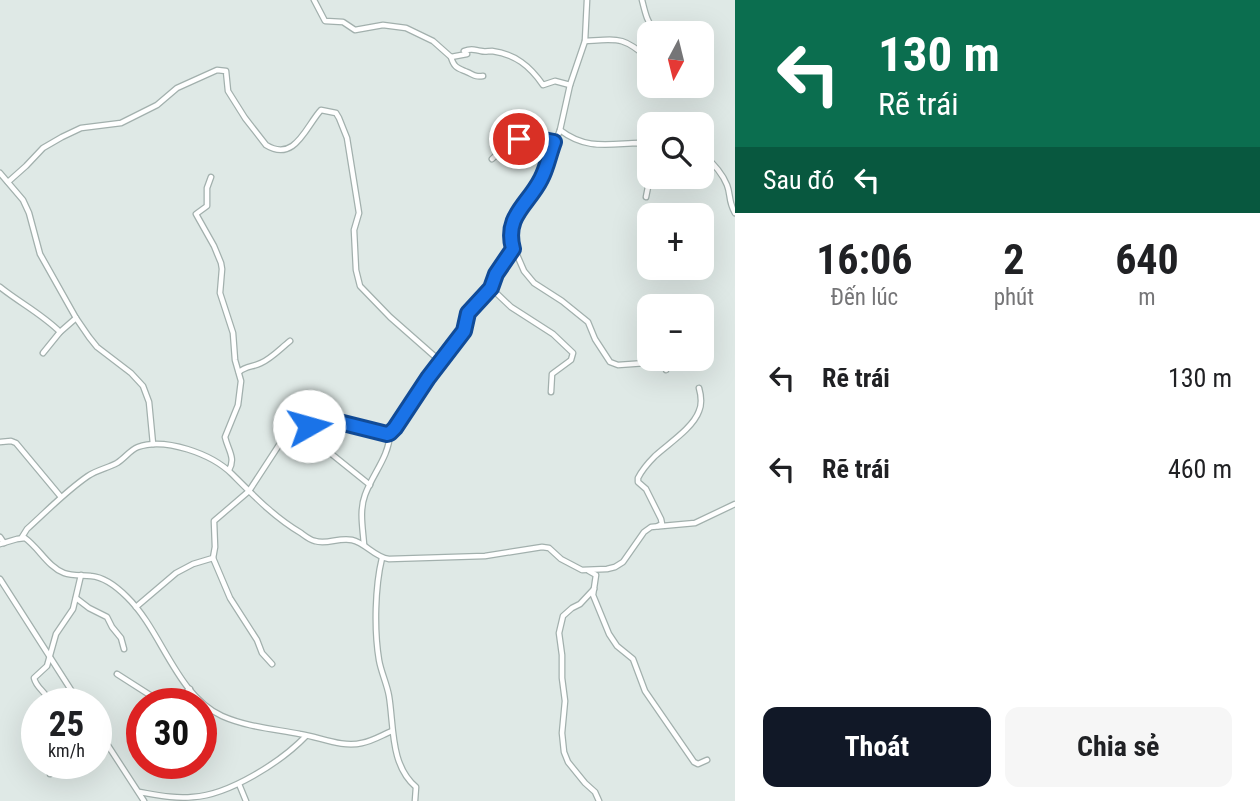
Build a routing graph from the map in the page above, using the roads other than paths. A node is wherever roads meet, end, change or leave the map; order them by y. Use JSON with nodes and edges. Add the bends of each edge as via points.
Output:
{"nodes":[{"id":1,"x":314,"y":0,"type":"edge"},
{"id":2,"x":587,"y":0,"type":"edge"},
{"id":3,"x":642,"y":0,"type":"edge"},
{"id":4,"x":649,"y":21,"type":"edge"},
{"id":5,"x":585,"y":41,"type":"junction"},
{"id":6,"x":637,"y":49,"type":"edge"},
{"id":7,"x":451,"y":57,"type":"junction"},
{"id":8,"x":483,"y":76,"type":"dead end"},
{"id":9,"x":570,"y":85,"type":"junction"},
{"id":10,"x":560,"y":130,"type":"junction"},
{"id":11,"x":554,"y":142,"type":"junction"},
{"id":12,"x":637,"y":142,"type":"edge"},
{"id":13,"x":492,"y":159,"type":"dead end"},
{"id":14,"x":714,"y":166,"type":"edge"},
{"id":15,"x":0,"y":173,"type":"edge"},
{"id":16,"x":211,"y":177,"type":"dead end"},
{"id":17,"x":8,"y":182,"type":"junction"},
{"id":18,"x":648,"y":189,"type":"edge"},
{"id":19,"x":729,"y":190,"type":"junction"},
{"id":20,"x":735,"y":192,"type":"edge"},
{"id":21,"x":646,"y":197,"type":"dead end"},
{"id":22,"x":735,"y":213,"type":"edge"},
{"id":23,"x":513,"y":249,"type":"junction"},
{"id":24,"x":0,"y":287,"type":"edge"},
{"id":25,"x":491,"y":288,"type":"junction"},
{"id":26,"x":76,"y":318,"type":"junction"},
{"id":27,"x":60,"y":332,"type":"junction"},
{"id":28,"x":290,"y":341,"type":"dead end"},
{"id":29,"x":43,"y":353,"type":"dead end"},
{"id":30,"x":440,"y":361,"type":"junction"},
{"id":31,"x":637,"y":364,"type":"edge"},
{"id":32,"x":239,"y":372,"type":"junction"},
{"id":33,"x":699,"y":388,"type":"dead end"},
{"id":34,"x":551,"y":392,"type":"dead end"},
{"id":35,"x":293,"y":423,"type":"junction"},
{"id":36,"x":390,"y":433,"type":"junction"},
{"id":37,"x":0,"y":442,"type":"edge"},
{"id":38,"x":153,"y":443,"type":"junction"},
{"id":39,"x":229,"y":470,"type":"junction"},
{"id":40,"x":370,"y":485,"type":"junction"},
{"id":41,"x":248,"y":492,"type":"junction"},
{"id":42,"x":61,"y":497,"type":"junction"},
{"id":43,"x":735,"y":504,"type":"edge"},
{"id":44,"x":657,"y":526,"type":"junction"},
{"id":45,"x":0,"y":537,"type":"edge"},
{"id":46,"x":22,"y":537,"type":"junction"},
{"id":47,"x":2,"y":543,"type":"edge"},
{"id":48,"x":364,"y":546,"type":"junction"},
{"id":49,"x":213,"y":558,"type":"junction"},
{"id":50,"x":382,"y":558,"type":"junction"},
{"id":51,"x":589,"y":571,"type":"junction"},
{"id":52,"x":81,"y":575,"type":"junction"},
{"id":53,"x":0,"y":579,"type":"edge"},
{"id":54,"x":594,"y":589,"type":"junction"},
{"id":55,"x":76,"y":598,"type":"junction"},
{"id":56,"x":136,"y":607,"type":"junction"},
{"id":57,"x":124,"y":649,"type":"dead end"},
{"id":58,"x":50,"y":656,"type":"junction"},
{"id":59,"x":272,"y":664,"type":"dead end"},
{"id":60,"x":117,"y":674,"type":"dead end"},
{"id":61,"x":39,"y":688,"type":"edge"},
{"id":62,"x":70,"y":688,"type":"edge"},
{"id":63,"x":139,"y":688,"type":"edge"},
{"id":64,"x":189,"y":688,"type":"edge"},
{"id":65,"x":217,"y":712,"type":"edge"},
{"id":66,"x":392,"y":731,"type":"junction"},
{"id":67,"x":306,"y":735,"type":"junction"},
{"id":68,"x":112,"y":751,"type":"edge"},
{"id":69,"x":707,"y":760,"type":"dead end"},
{"id":70,"x":239,"y":784,"type":"junction"},
{"id":71,"x":139,"y":792,"type":"junction"},
{"id":72,"x":144,"y":801,"type":"edge"},
{"id":73,"x":246,"y":801,"type":"edge"},
{"id":74,"x":415,"y":801,"type":"edge"},
{"id":75,"x":598,"y":801,"type":"edge"}],
"edges":[{"from":1,"to":7,"type":"street","via":[[327,22],[343,22],[355,30],[383,25],[406,28],[433,41]]},
{"from":2,"to":5,"type":"street"},
{"from":3,"to":4,"type":"street"},
{"from":5,"to":6,"type":"street","via":[[617,39]]},
{"from":5,"to":9,"type":"street"},
{"from":7,"to":8,"type":"street","via":[[458,69]]},
{"from":7,"to":9,"type":"street","via":[[473,48],[512,55],[543,85],[555,81]]},
{"from":9,"to":10,"type":"street"},
{"from":10,"to":11,"type":"street"},
{"from":10,"to":12,"type":"street","via":[[586,143]]},
{"from":11,"to":13,"type":"street","via":[[522,138]]},
{"from":11,"to":23,"type":"street","via":[[540,182],[512,226]]},
{"from":14,"to":19,"type":"street"},
{"from":15,"to":17,"type":"street"},
{"from":16,"to":32,"type":"street","via":[[207,206],[196,214],[222,269],[219,292],[233,333]]},
{"from":17,"to":26,"type":"street","via":[[26,206],[40,254]]},
{"from":17,"to":30,"type":"street","via":[[51,143],[81,128],[121,123],[157,105],[177,88],[217,70],[226,71],[228,91],[270,148],[293,146],[321,110],[336,113],[348,142],[359,214],[354,230],[360,286]]},
{"from":18,"to":21,"type":"street"},
{"from":19,"to":20,"type":"street"},
{"from":19,"to":22,"type":"street"},
{"from":23,"to":25,"type":"street"},
{"from":23,"to":31,"type":"street","via":[[534,283],[588,322],[612,364]]},
{"from":24,"to":27,"type":"street"},
{"from":25,"to":30,"type":"street","via":[[468,313],[464,331]]},
{"from":25,"to":34,"type":"street","via":[[573,353],[571,360],[552,373]]},
{"from":26,"to":27,"type":"street"},
{"from":26,"to":38,"type":"street","via":[[97,347],[143,386]]},
{"from":27,"to":29,"type":"street"},
{"from":28,"to":32,"type":"street","via":[[265,361]]},
{"from":30,"to":36,"type":"street"},
{"from":32,"to":39,"type":"street","via":[[238,405],[225,438],[233,458]]},
{"from":33,"to":44,"type":"street","via":[[698,413],[638,478],[663,524]]},
{"from":35,"to":36,"type":"street","via":[[314,427],[335,421]]},
{"from":35,"to":40,"type":"street"},
{"from":35,"to":41,"type":"street"},
{"from":36,"to":40,"type":"street","via":[[382,465]]},
{"from":37,"to":42,"type":"street","via":[[16,443]]},
{"from":38,"to":39,"type":"street","via":[[196,452]]},
{"from":38,"to":42,"type":"street","via":[[136,447]]},
{"from":39,"to":41,"type":"street"},
{"from":40,"to":48,"type":"street","via":[[362,507]]},
{"from":41,"to":48,"type":"street","via":[[312,540],[347,539]]},
{"from":41,"to":49,"type":"street","via":[[214,521]]},
{"from":42,"to":46,"type":"street"},
{"from":43,"to":44,"type":"street","via":[[695,523]]},
{"from":44,"to":51,"type":"street","via":[[644,532],[620,565]]},
{"from":45,"to":47,"type":"street"},
{"from":46,"to":47,"type":"street"},
{"from":46,"to":52,"type":"street","via":[[63,573]]},
{"from":48,"to":50,"type":"street"},
{"from":49,"to":56,"type":"street","via":[[176,573]]},
{"from":49,"to":59,"type":"street","via":[[230,598]]},
{"from":50,"to":51,"type":"street","via":[[485,556],[542,547]]},
{"from":50,"to":66,"type":"street","via":[[378,648]]},
{"from":51,"to":54,"type":"street","via":[[596,575]]},
{"from":52,"to":55,"type":"street"},
{"from":52,"to":56,"type":"street","via":[[101,579]]},
{"from":53,"to":58,"type":"street"},
{"from":54,"to":69,"type":"street","via":[[609,634],[634,661],[645,691],[694,762]]},
{"from":54,"to":75,"type":"street","via":[[563,616],[559,633],[564,752]]},
{"from":55,"to":57,"type":"street","via":[[107,617]]},
{"from":55,"to":58,"type":"street","via":[[56,634]]},
{"from":56,"to":64,"type":"street"},
{"from":58,"to":61,"type":"street","via":[[34,678]]},
{"from":58,"to":62,"type":"street"},
{"from":60,"to":63,"type":"street"},
{"from":65,"to":67,"type":"street","via":[[266,729]]},
{"from":66,"to":67,"type":"street","via":[[357,744]]},
{"from":66,"to":74,"type":"street","via":[[400,763],[416,787]]},
{"from":67,"to":70,"type":"street","via":[[282,757]]},
{"from":68,"to":71,"type":"street"},
{"from":70,"to":71,"type":"street","via":[[195,797]]},
{"from":70,"to":73,"type":"street"},
{"from":71,"to":72,"type":"street"}]}
